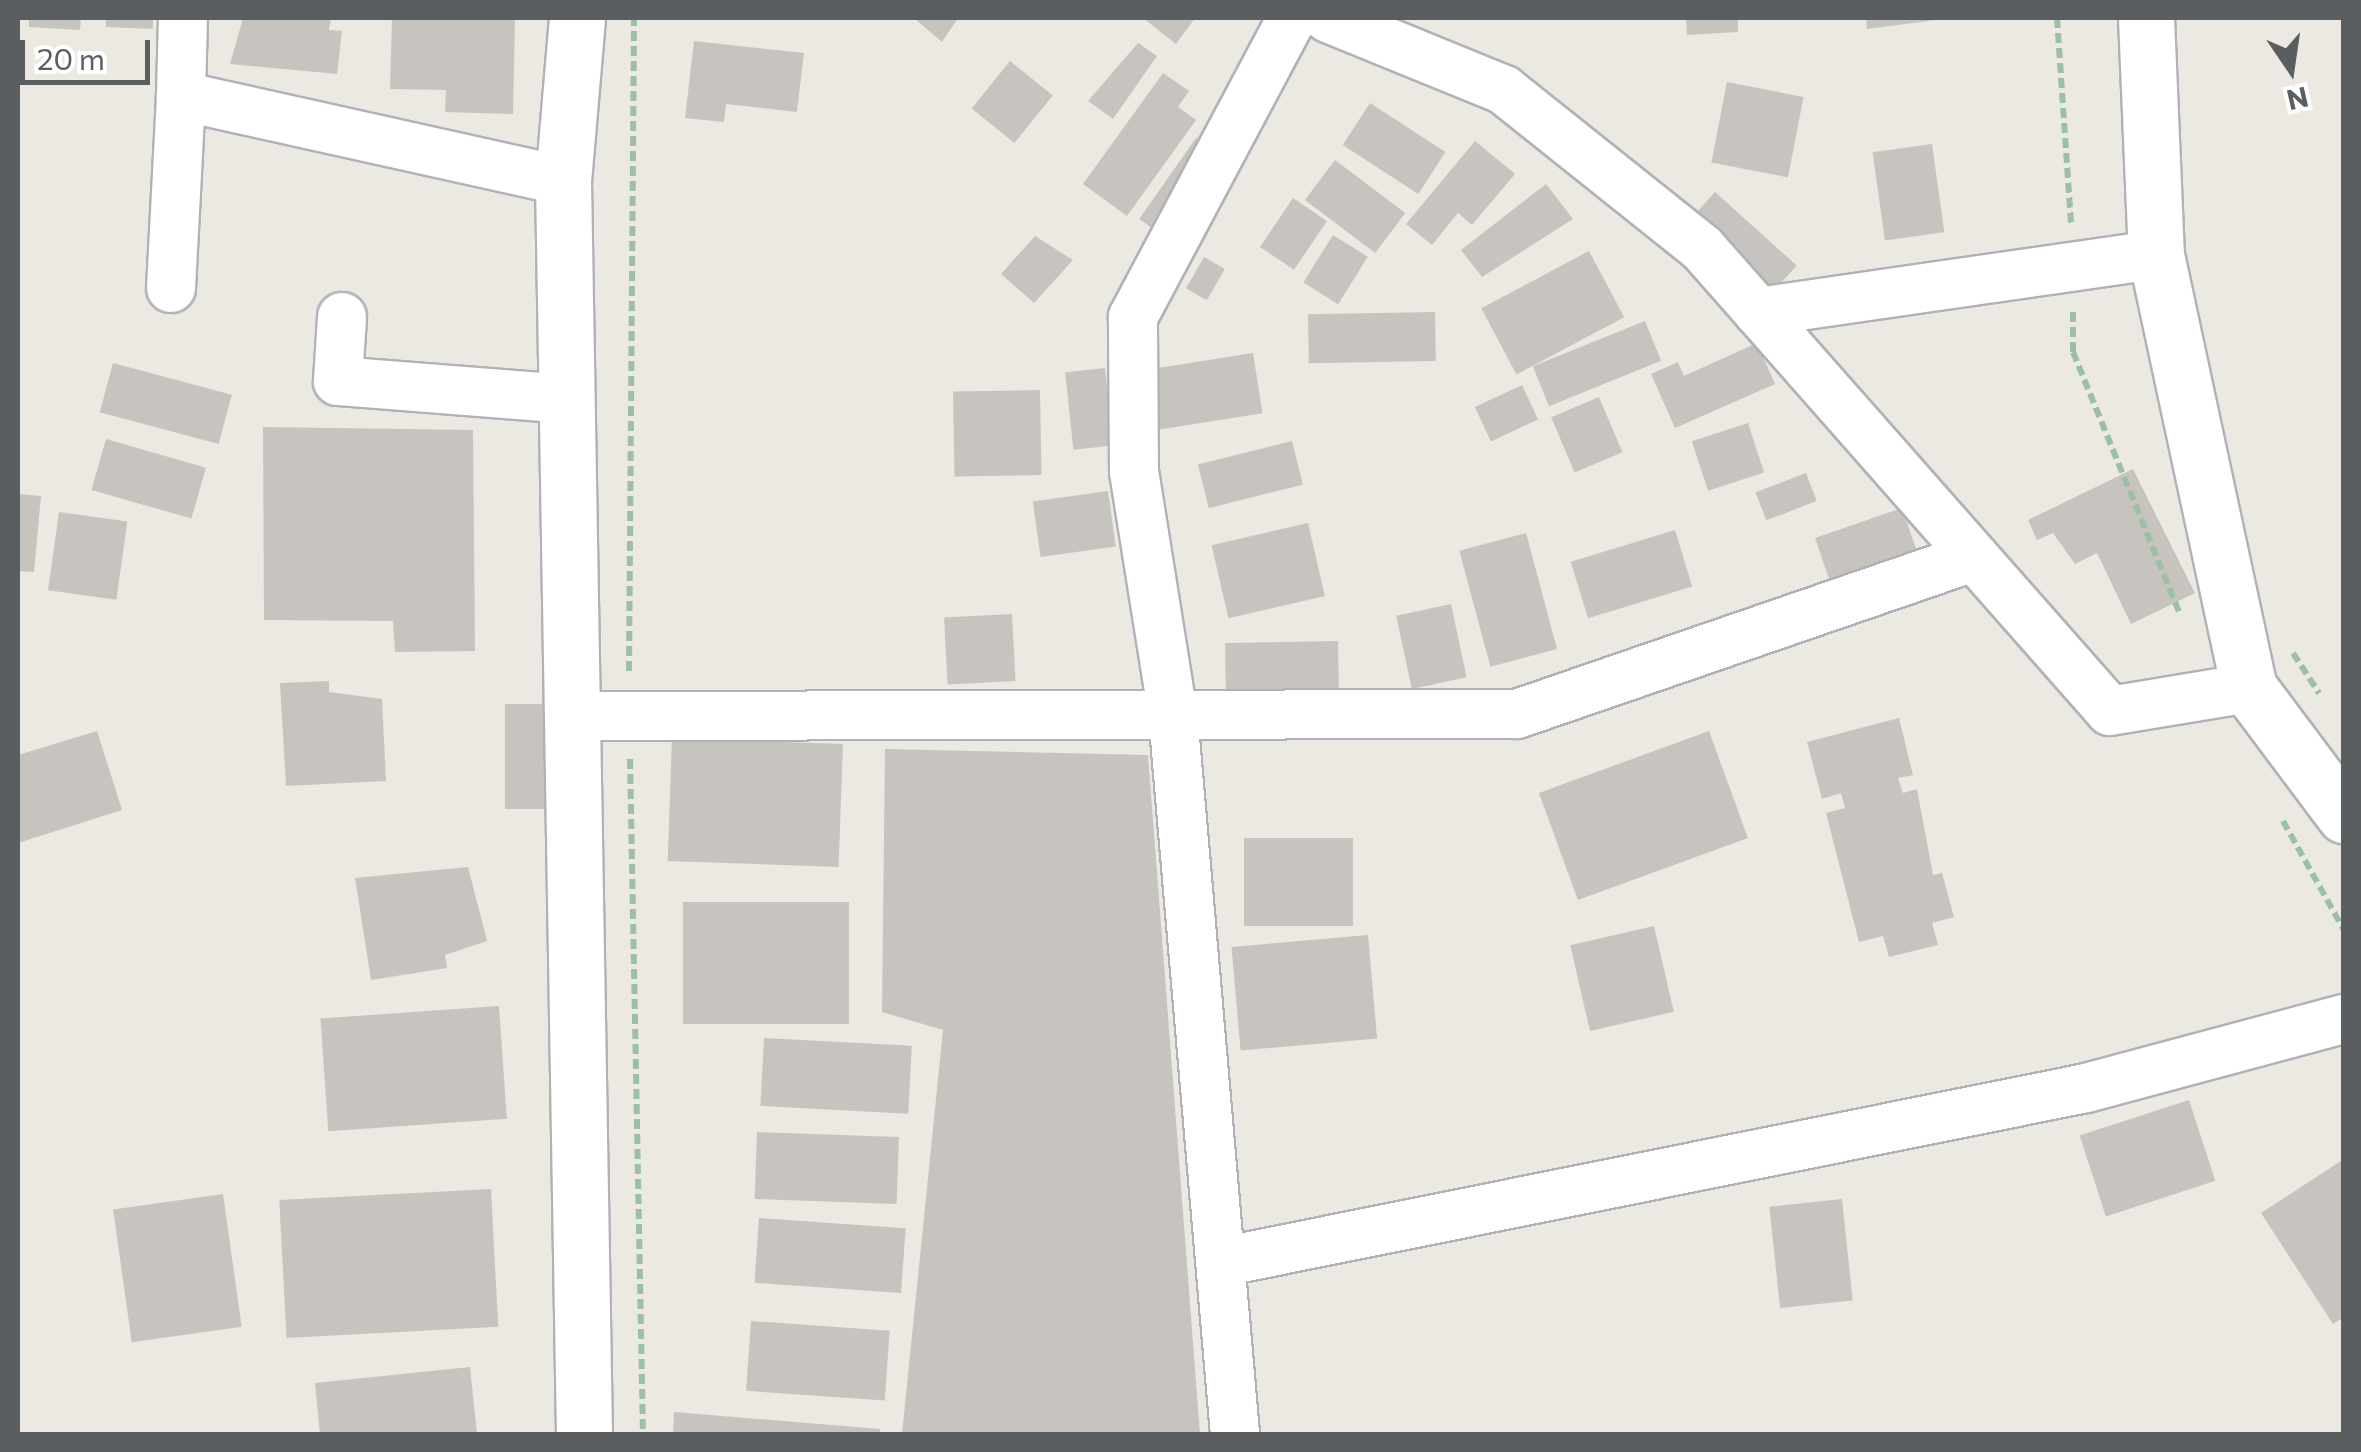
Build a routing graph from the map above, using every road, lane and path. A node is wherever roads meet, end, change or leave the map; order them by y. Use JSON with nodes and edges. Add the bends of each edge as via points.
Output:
{"nodes":[{"id":1,"x":183,"y":18,"type":"edge"},
{"id":2,"x":577,"y":18,"type":"edge"},
{"id":3,"x":1292,"y":18,"type":"edge"},
{"id":4,"x":1328,"y":18,"type":"edge"},
{"id":5,"x":2146,"y":18,"type":"edge"},
{"id":6,"x":181,"y":96,"type":"junction"},
{"id":7,"x":563,"y":181,"type":"junction"},
{"id":8,"x":2156,"y":254,"type":"junction"},
{"id":9,"x":171,"y":288,"type":"dead end"},
{"id":10,"x":1758,"y":312,"type":"junction"},
{"id":11,"x":342,"y":317,"type":"dead end"},
{"id":12,"x":566,"y":399,"type":"junction"},
{"id":13,"x":1974,"y":557,"type":"junction"},
{"id":14,"x":2249,"y":688,"type":"junction"},
{"id":15,"x":1174,"y":715,"type":"junction"},
{"id":16,"x":572,"y":716,"type":"junction"},
{"id":17,"x":2344,"y":815,"type":"edge"},
{"id":18,"x":2344,"y":1018,"type":"edge"},
{"id":19,"x":1226,"y":1260,"type":"junction"},
{"id":20,"x":584,"y":1434,"type":"edge"},
{"id":21,"x":1235,"y":1434,"type":"edge"}],
"edges":[{"from":1,"to":6,"type":"street"},
{"from":2,"to":7,"type":"main road"},
{"from":3,"to":15,"type":"street","via":[[1133,317],[1134,472]]},
{"from":4,"to":10,"type":"street","via":[[1504,90],[1702,248]]},
{"from":5,"to":8,"type":"main road"},
{"from":6,"to":7,"type":"street"},
{"from":6,"to":9,"type":"street"},
{"from":7,"to":12,"type":"main road"},
{"from":8,"to":10,"type":"street"},
{"from":8,"to":14,"type":"main road"},
{"from":10,"to":13,"type":"street"},
{"from":11,"to":12,"type":"street","via":[[338,381]]},
{"from":12,"to":16,"type":"main road"},
{"from":13,"to":14,"type":"street","via":[[2110,711]]},
{"from":13,"to":15,"type":"street","via":[[1517,714]]},
{"from":14,"to":17,"type":"main road"},
{"from":15,"to":16,"type":"street"},
{"from":15,"to":19,"type":"street"},
{"from":16,"to":20,"type":"main road"},
{"from":18,"to":19,"type":"street","via":[[2086,1088]]},
{"from":19,"to":21,"type":"street"}]}
